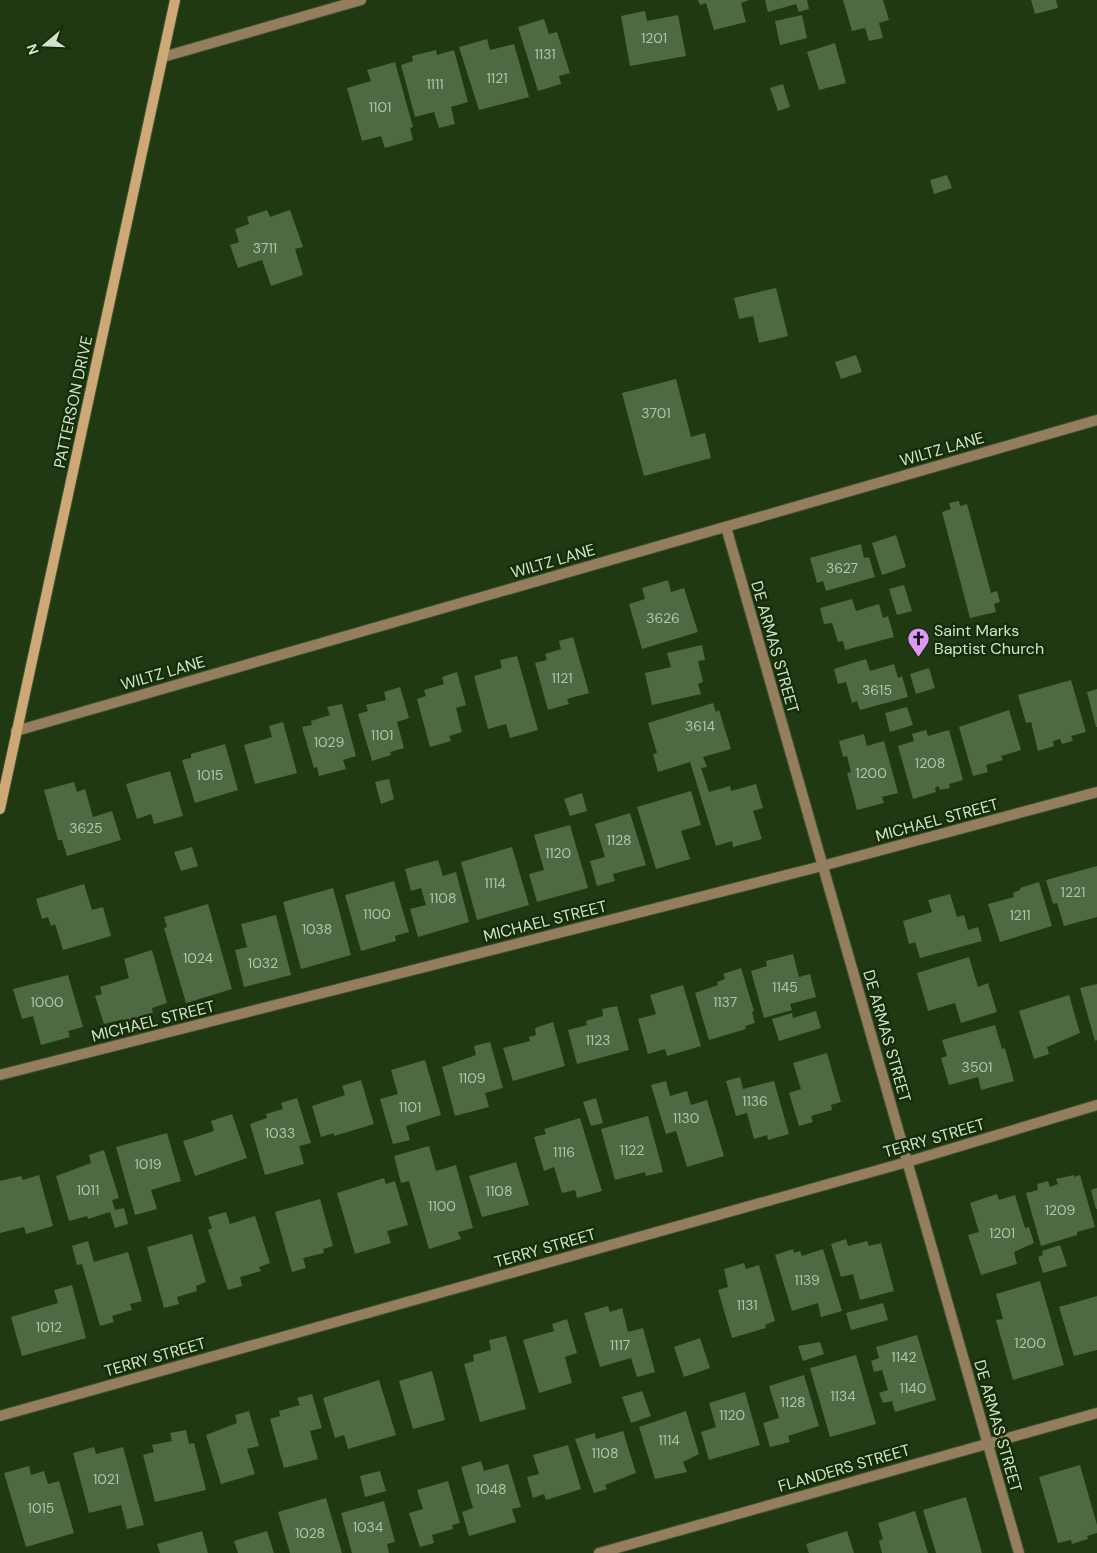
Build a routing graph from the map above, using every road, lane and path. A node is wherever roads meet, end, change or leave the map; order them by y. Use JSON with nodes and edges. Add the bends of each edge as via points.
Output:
{"nodes":[{"id":1,"x":175,"y":0,"type":"edge"},
{"id":2,"x":361,"y":0,"type":"edge"},
{"id":3,"x":164,"y":57,"type":"junction"},
{"id":4,"x":1097,"y":420,"type":"edge"},
{"id":5,"x":726,"y":528,"type":"junction"},
{"id":6,"x":16,"y":731,"type":"junction"},
{"id":7,"x":1097,"y":792,"type":"edge"},
{"id":8,"x":0,"y":810,"type":"edge"},
{"id":9,"x":822,"y":866,"type":"junction"},
{"id":10,"x":0,"y":1075,"type":"edge"},
{"id":11,"x":1097,"y":1105,"type":"edge"},
{"id":12,"x":907,"y":1162,"type":"junction"},
{"id":13,"x":1097,"y":1413,"type":"edge"},
{"id":14,"x":0,"y":1416,"type":"edge"},
{"id":15,"x":988,"y":1443,"type":"junction"},
{"id":16,"x":599,"y":1553,"type":"edge"},
{"id":17,"x":1019,"y":1553,"type":"edge"}],
"edges":[{"from":1,"to":3,"type":"street","name":"PATTERSON DRIVE"},
{"from":2,"to":3,"type":"street"},
{"from":3,"to":6,"type":"street","name":"PATTERSON DRIVE"},
{"from":4,"to":5,"type":"street","name":"WILTZ LANE"},
{"from":5,"to":6,"type":"street","name":"WILTZ LANE"},
{"from":5,"to":9,"type":"street","name":"DE ARMAS STREET"},
{"from":6,"to":8,"type":"street","name":"PATTERSON DRIVE"},
{"from":7,"to":9,"type":"street","name":"MICHAEL STREET"},
{"from":9,"to":10,"type":"street","name":"MICHAEL STREET"},
{"from":9,"to":12,"type":"street","name":"DE ARMAS STREET"},
{"from":11,"to":12,"type":"street","name":"TERRY STREET"},
{"from":12,"to":14,"type":"street","name":"TERRY STREET"},
{"from":12,"to":15,"type":"street","name":"DE ARMAS STREET"},
{"from":13,"to":15,"type":"street","name":"FLANDERS STREET"},
{"from":15,"to":16,"type":"street","name":"FLANDERS STREET"},
{"from":15,"to":17,"type":"street","name":"DE ARMAS STREET"}]}
